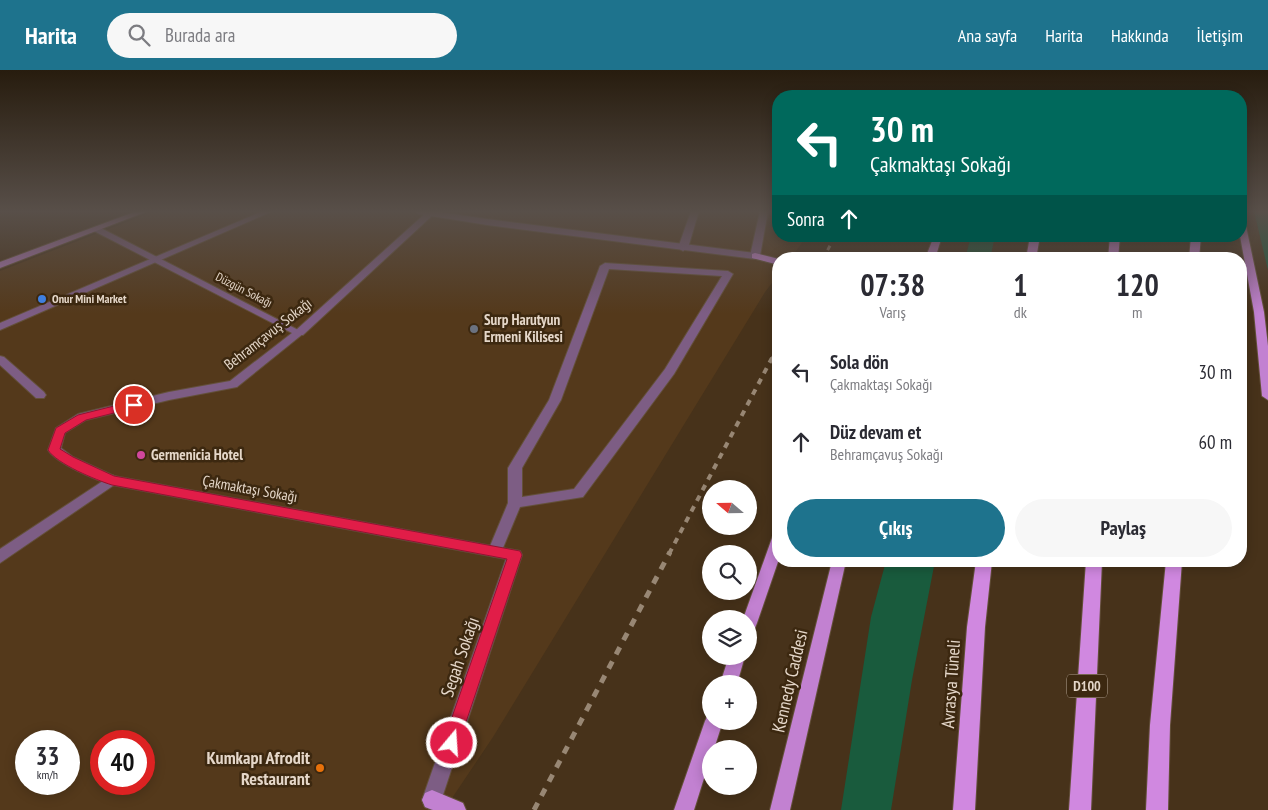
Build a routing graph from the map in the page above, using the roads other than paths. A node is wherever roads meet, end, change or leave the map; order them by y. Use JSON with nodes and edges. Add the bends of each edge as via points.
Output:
{"nodes":[{"id":1,"x":54,"y":246,"type":"edge"},
{"id":2,"x":128,"y":246,"type":"edge"},
{"id":3,"x":189,"y":246,"type":"edge"},
{"id":4,"x":395,"y":246,"type":"edge"},
{"id":5,"x":665,"y":246,"type":"edge"},
{"id":6,"x":757,"y":246,"type":"edge"},
{"id":7,"x":1246,"y":246,"type":"edge"},
{"id":8,"x":683,"y":248,"type":"joint"},
{"id":9,"x":755,"y":256,"type":"junction"},
{"id":10,"x":156,"y":260,"type":"junction"},
{"id":11,"x":772,"y":260,"type":"edge"},
{"id":12,"x":0,"y":265,"type":"edge"},
{"id":13,"x":0,"y":327,"type":"edge"},
{"id":14,"x":299,"y":333,"type":"junction"},
{"id":15,"x":0,"y":358,"type":"edge"},
{"id":16,"x":40,"y":395,"type":"dead end"},
{"id":17,"x":1268,"y":396,"type":"edge"},
{"id":18,"x":112,"y":480,"type":"junction"},
{"id":19,"x":515,"y":503,"type":"junction"},
{"id":20,"x":495,"y":551,"type":"junction"},
{"id":21,"x":515,"y":555,"type":"joint"},
{"id":22,"x":0,"y":558,"type":"edge"},
{"id":23,"x":772,"y":558,"type":"edge"},
{"id":24,"x":838,"y":567,"type":"edge"},
{"id":25,"x":983,"y":567,"type":"edge"},
{"id":26,"x":1094,"y":567,"type":"edge"},
{"id":27,"x":1173,"y":567,"type":"edge"},
{"id":28,"x":754,"y":610,"type":"edge"},
{"id":29,"x":711,"y":730,"type":"edge"},
{"id":30,"x":429,"y":805,"type":"edge"},
{"id":31,"x":456,"y":810,"type":"edge"},
{"id":32,"x":684,"y":810,"type":"edge"},
{"id":33,"x":780,"y":810,"type":"edge"},
{"id":34,"x":964,"y":810,"type":"edge"},
{"id":35,"x":1080,"y":810,"type":"edge"},
{"id":36,"x":1157,"y":810,"type":"edge"}],
"edges":[{"from":1,"to":12,"type":"main road"},
{"from":2,"to":10,"type":"street","name":"Düzgün Sokağı"},
{"from":3,"to":10,"type":"street"},
{"from":4,"to":14,"type":"street","name":"Behramçavuş Sokağı"},
{"from":5,"to":8,"type":"street"},
{"from":6,"to":9,"type":"street"},
{"from":7,"to":17,"type":"main road","via":[[1260,312]]},
{"from":8,"to":9,"type":"street"},
{"from":9,"to":11,"type":"main road"},
{"from":10,"to":13,"type":"street"},
{"from":10,"to":14,"type":"street","name":"Düzgün Sokağı"},
{"from":14,"to":18,"type":"street","name":"Behramçavuş Sokağı","via":[[232,384],[82,417],[60,431],[54,450]]},
{"from":15,"to":16,"type":"street"},
{"from":18,"to":20,"type":"street","name":"Çakmaktaşı Sokağı"},
{"from":18,"to":22,"type":"street"},
{"from":19,"to":19,"type":"street","via":[[578,493],[670,371],[728,274],[605,266],[555,400],[515,468]]},
{"from":19,"to":20,"type":"street"},
{"from":20,"to":21,"type":"street","name":"Çakmaktaşı Sokağı"},
{"from":21,"to":30,"type":"street","name":"Segah Sokağı"},
{"from":23,"to":28,"type":"main road"},
{"from":24,"to":33,"type":"main road","name":"Kennedy Caddesi"},
{"from":25,"to":34,"type":"highway","name":"Avrasya Tüneli","via":[[976,627]]},
{"from":26,"to":35,"type":"highway","number":"D100"},
{"from":27,"to":36,"type":"highway","via":[[1160,725]]},
{"from":29,"to":32,"type":"main road"},
{"from":30,"to":31,"type":"main road"}]}
